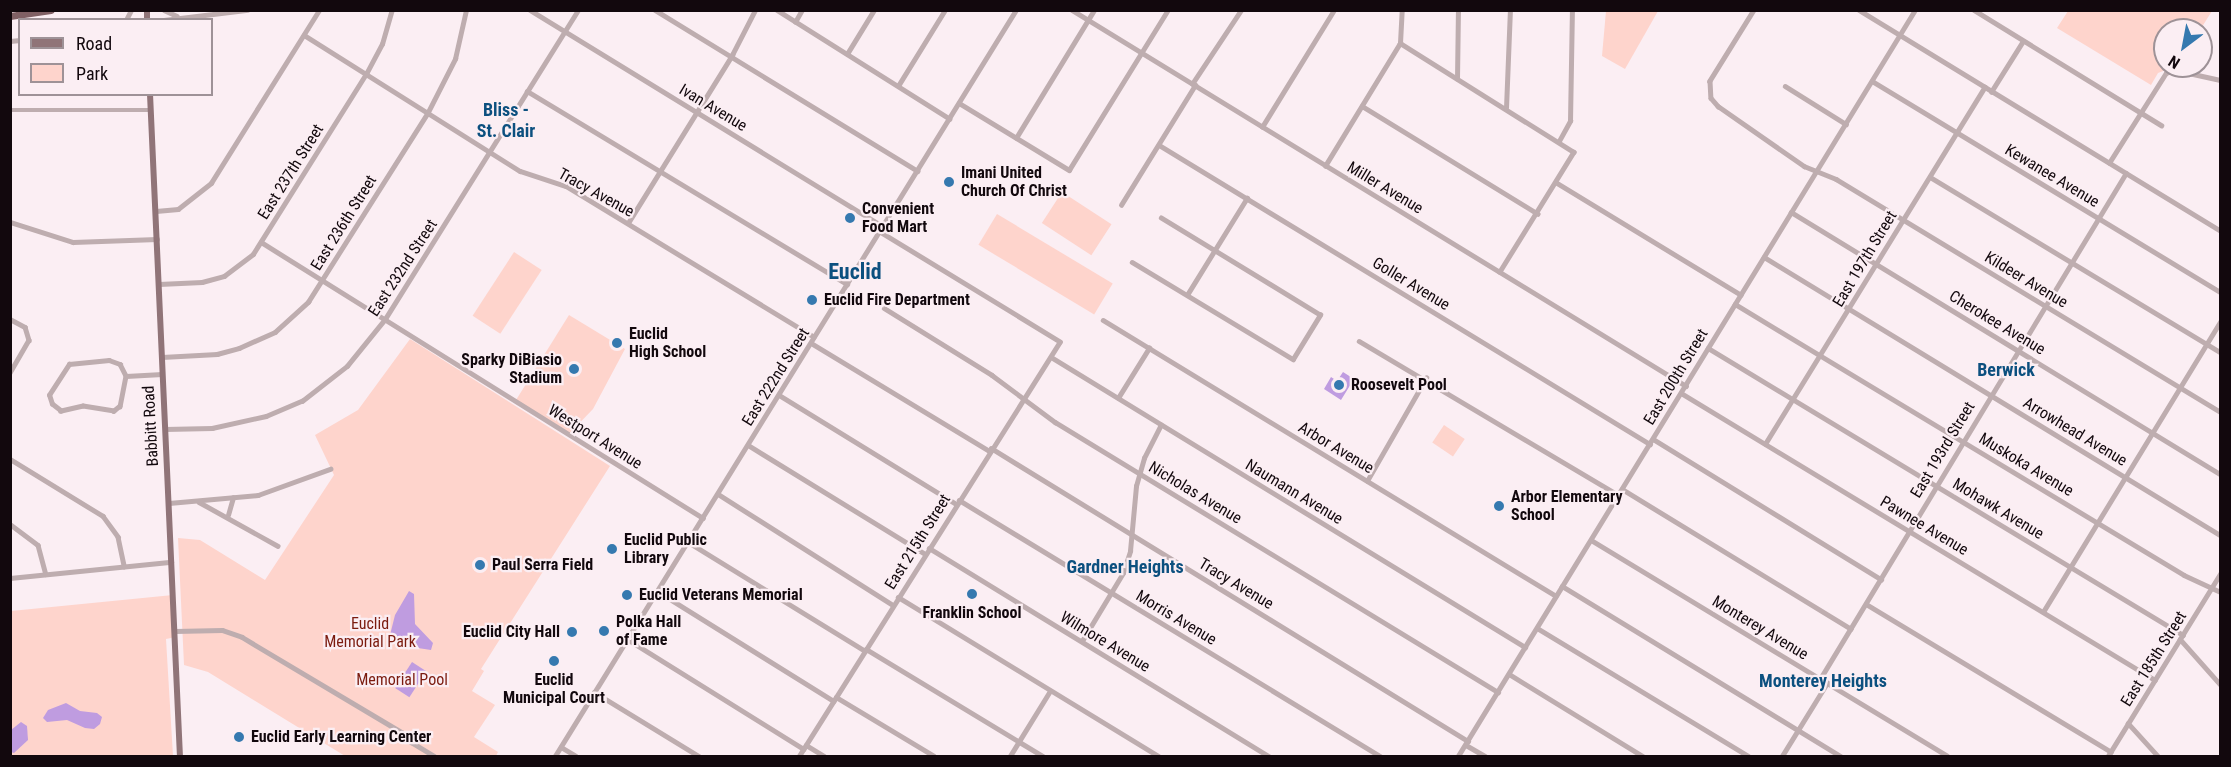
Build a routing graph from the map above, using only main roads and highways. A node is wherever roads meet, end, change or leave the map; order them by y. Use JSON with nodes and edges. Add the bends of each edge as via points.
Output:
{"nodes":[{"id":1,"x":51,"y":10,"type":"edge"},
{"id":2,"x":10,"y":16,"type":"edge"},
{"id":3,"x":150,"y":96,"type":"edge"},
{"id":4,"x":180,"y":756,"type":"edge"}],
"edges":[{"from":1,"to":2,"type":"highway"},
{"from":3,"to":4,"type":"main road","name":"Babbitt Road"}]}
